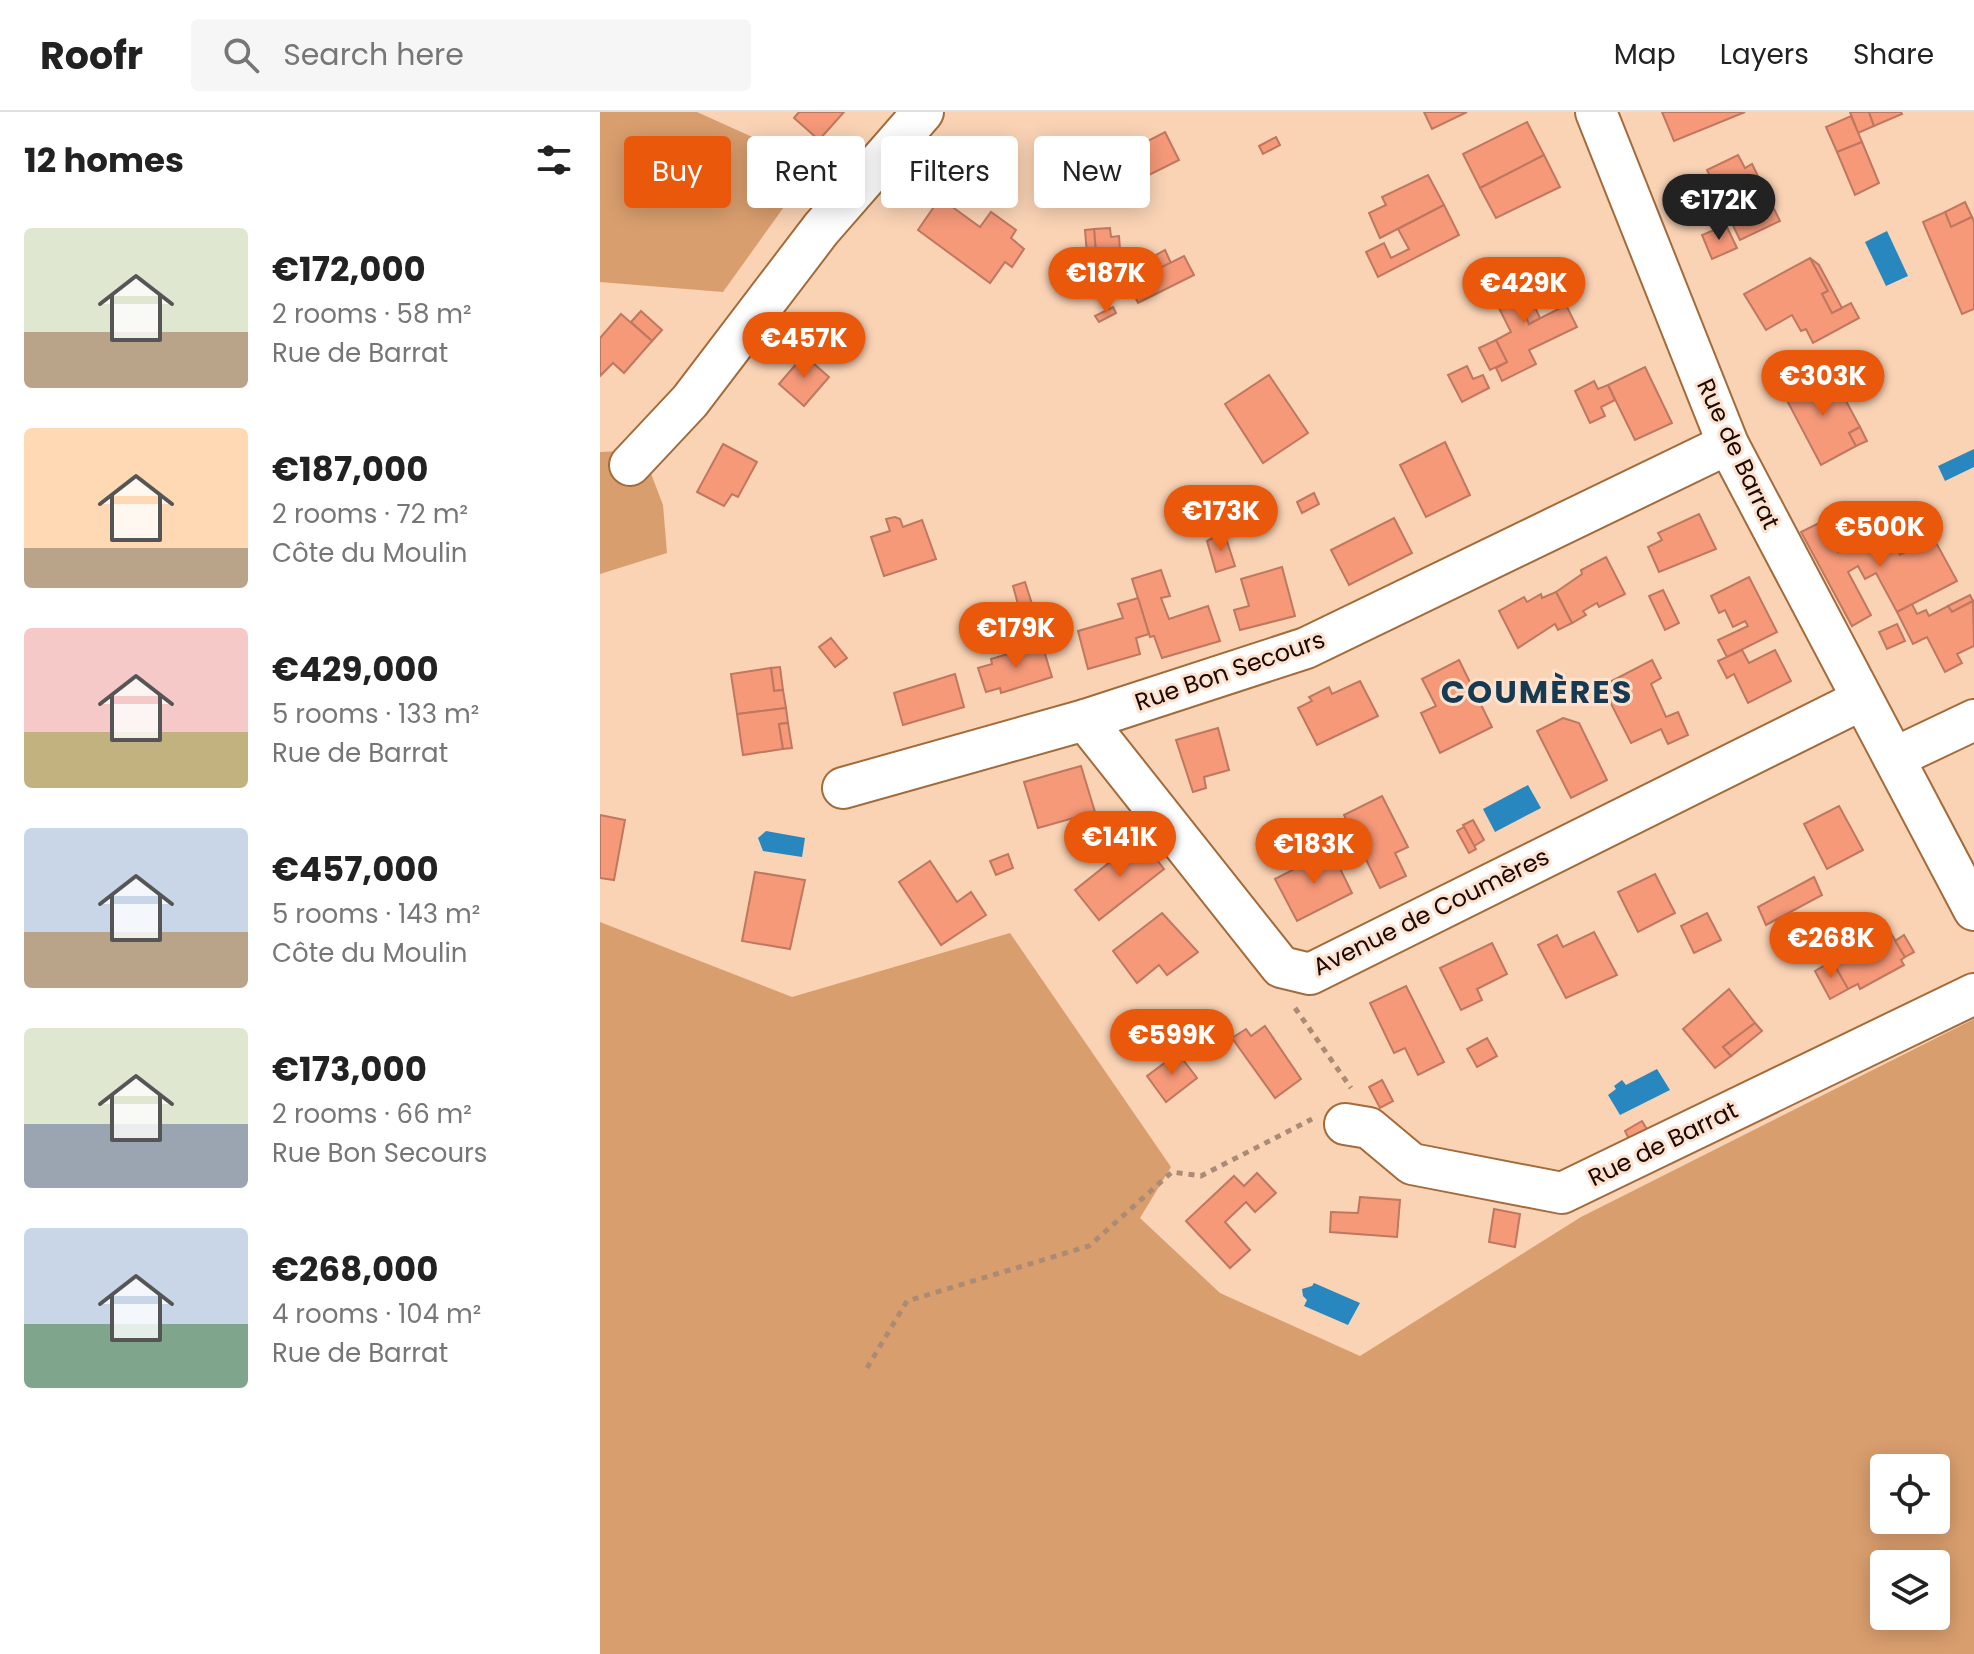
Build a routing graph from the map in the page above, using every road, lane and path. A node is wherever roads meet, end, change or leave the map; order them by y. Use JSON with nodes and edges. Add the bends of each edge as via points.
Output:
{"nodes":[{"id":1,"x":923,"y":112,"type":"edge"},
{"id":2,"x":1596,"y":112,"type":"edge"},
{"id":3,"x":1728,"y":444,"type":"junction"},
{"id":4,"x":630,"y":465,"type":"dead end"},
{"id":5,"x":1861,"y":700,"type":"junction"},
{"id":6,"x":1085,"y":720,"type":"junction"},
{"id":7,"x":1974,"y":720,"type":"edge"},
{"id":8,"x":1894,"y":758,"type":"junction"},
{"id":9,"x":843,"y":788,"type":"dead end"},
{"id":10,"x":1974,"y":910,"type":"edge"},
{"id":11,"x":1293,"y":970,"type":"junction"},
{"id":12,"x":1974,"y":994,"type":"edge"},
{"id":13,"x":1357,"y":1126,"type":"junction"},
{"id":14,"x":867,"y":1368,"type":"dead end"}],
"edges":[{"from":1,"to":4,"type":"street","via":[[821,229],[690,401]]},
{"from":2,"to":3,"type":"street","name":"Rue de Barrat"},
{"from":3,"to":5,"type":"street","name":"Rue de Barrat"},
{"from":3,"to":6,"type":"street","name":"Rue Bon Secours","via":[[1306,648]]},
{"from":5,"to":8,"type":"street","name":"Rue de Barrat"},
{"from":5,"to":11,"type":"street","name":"Avenue de Coumères","via":[[1310,974]]},
{"from":6,"to":9,"type":"street","name":"Rue Bon Secours"},
{"from":6,"to":11,"type":"street","name":"Avenue de Coumères","via":[[1281,967]]},
{"from":7,"to":8,"type":"street"},
{"from":8,"to":10,"type":"street","name":"Rue de Barrat"},
{"from":11,"to":13,"type":"path","via":[[1289,999],[1363,1104]]},
{"from":12,"to":13,"type":"street","name":"Rue de Barrat","via":[[1562,1193],[1412,1164]]},
{"from":13,"to":14,"type":"path","via":[[1329,1110],[1201,1176],[1172,1172],[1089,1246],[907,1301]]}]}
